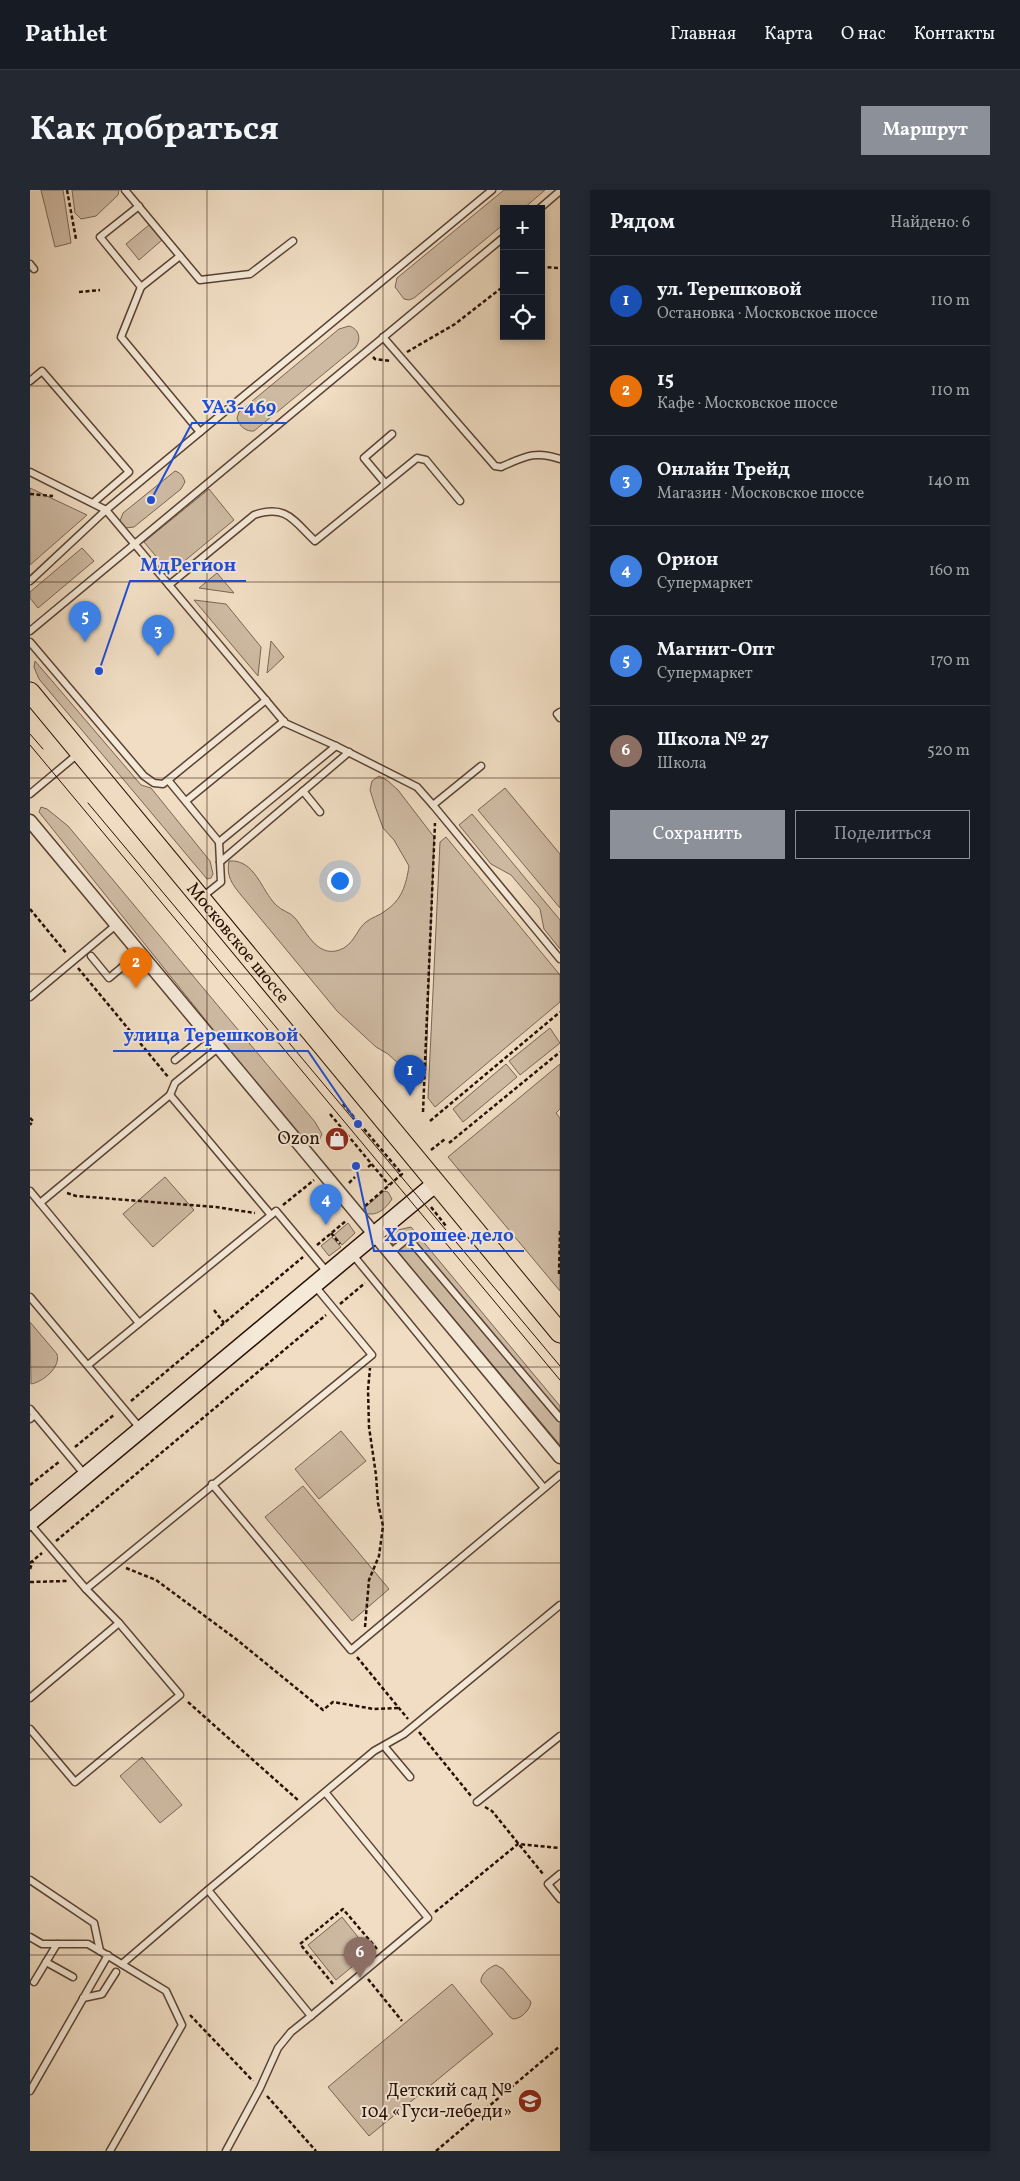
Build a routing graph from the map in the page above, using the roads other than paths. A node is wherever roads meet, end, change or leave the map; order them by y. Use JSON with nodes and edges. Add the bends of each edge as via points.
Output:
{"nodes":[{"id":1,"x":125,"y":190,"type":"edge"},
{"id":2,"x":492,"y":190,"type":"edge"},
{"id":3,"x":560,"y":191,"type":"edge"},
{"id":4,"x":544,"y":205,"type":"edge"},
{"id":5,"x":139,"y":206,"type":"junction"},
{"id":6,"x":293,"y":240,"type":"dead end"},
{"id":7,"x":500,"y":241,"type":"edge"},
{"id":8,"x":180,"y":256,"type":"junction"},
{"id":9,"x":141,"y":287,"type":"junction"},
{"id":10,"x":383,"y":337,"type":"junction"},
{"id":11,"x":30,"y":381,"type":"edge"},
{"id":12,"x":200,"y":432,"type":"junction"},
{"id":13,"x":392,"y":434,"type":"dead end"},
{"id":14,"x":560,"y":459,"type":"edge"},
{"id":15,"x":30,"y":472,"type":"edge"},
{"id":16,"x":385,"y":483,"type":"junction"},
{"id":17,"x":460,"y":501,"type":"dead end"},
{"id":18,"x":93,"y":503,"type":"junction"},
{"id":19,"x":106,"y":510,"type":"junction"},
{"id":20,"x":134,"y":543,"type":"junction"},
{"id":21,"x":30,"y":581,"type":"edge"},
{"id":22,"x":169,"y":585,"type":"junction"},
{"id":23,"x":30,"y":632,"type":"edge"},
{"id":24,"x":30,"y":642,"type":"edge"},
{"id":25,"x":30,"y":692,"type":"edge"},
{"id":26,"x":266,"y":700,"type":"junction"},
{"id":27,"x":560,"y":712,"type":"edge"},
{"id":28,"x":560,"y":718,"type":"edge"},
{"id":29,"x":284,"y":721,"type":"junction"},
{"id":30,"x":336,"y":746,"type":"junction"},
{"id":31,"x":80,"y":752,"type":"junction"},
{"id":32,"x":349,"y":752,"type":"junction"},
{"id":33,"x":482,"y":766,"type":"dead end"},
{"id":34,"x":168,"y":780,"type":"junction"},
{"id":35,"x":303,"y":791,"type":"junction"},
{"id":36,"x":30,"y":794,"type":"edge"},
{"id":37,"x":186,"y":801,"type":"junction"},
{"id":38,"x":434,"y":807,"type":"junction"},
{"id":39,"x":320,"y":812,"type":"dead end"},
{"id":40,"x":30,"y":821,"type":"edge"},
{"id":41,"x":220,"y":842,"type":"junction"},
{"id":42,"x":220,"y":862,"type":"junction"},
{"id":43,"x":200,"y":899,"type":"junction"},
{"id":44,"x":116,"y":925,"type":"junction"},
{"id":45,"x":139,"y":953,"type":"junction"},
{"id":46,"x":91,"y":956,"type":"dead end"},
{"id":47,"x":560,"y":959,"type":"edge"},
{"id":48,"x":30,"y":997,"type":"edge"},
{"id":49,"x":206,"y":1034,"type":"junction"},
{"id":50,"x":218,"y":1048,"type":"junction"},
{"id":51,"x":175,"y":1060,"type":"dead end"},
{"id":52,"x":170,"y":1095,"type":"junction"},
{"id":53,"x":435,"y":1184,"type":"junction"},
{"id":54,"x":30,"y":1191,"type":"edge"},
{"id":55,"x":40,"y":1203,"type":"junction"},
{"id":56,"x":274,"y":1213,"type":"junction"},
{"id":57,"x":374,"y":1235,"type":"junction"},
{"id":58,"x":347,"y":1250,"type":"junction"},
{"id":59,"x":390,"y":1253,"type":"junction"},
{"id":60,"x":328,"y":1274,"type":"junction"},
{"id":61,"x":315,"y":1285,"type":"junction"},
{"id":62,"x":30,"y":1297,"type":"edge"},
{"id":63,"x":139,"y":1323,"type":"junction"},
{"id":64,"x":560,"y":1333,"type":"edge"},
{"id":65,"x":88,"y":1365,"type":"junction"},
{"id":66,"x":32,"y":1414,"type":"edge"},
{"id":67,"x":560,"y":1418,"type":"edge"},
{"id":68,"x":141,"y":1429,"type":"junction"},
{"id":69,"x":560,"y":1457,"type":"edge"},
{"id":70,"x":85,"y":1475,"type":"junction"},
{"id":71,"x":560,"y":1475,"type":"edge"},
{"id":72,"x":212,"y":1484,"type":"junction"},
{"id":73,"x":544,"y":1488,"type":"junction"},
{"id":74,"x":30,"y":1523,"type":"edge"},
{"id":75,"x":86,"y":1589,"type":"junction"},
{"id":76,"x":560,"y":1606,"type":"edge"},
{"id":77,"x":119,"y":1623,"type":"junction"},
{"id":78,"x":30,"y":1698,"type":"edge"},
{"id":79,"x":30,"y":1729,"type":"edge"},
{"id":80,"x":560,"y":1736,"type":"edge"},
{"id":81,"x":384,"y":1746,"type":"junction"},
{"id":82,"x":410,"y":1777,"type":"dead end"},
{"id":83,"x":325,"y":1792,"type":"junction"},
{"id":84,"x":477,"y":1802,"type":"road end"},
{"id":85,"x":560,"y":1874,"type":"edge"},
{"id":86,"x":30,"y":1880,"type":"edge"},
{"id":87,"x":208,"y":1890,"type":"junction"},
{"id":88,"x":560,"y":1898,"type":"edge"},
{"id":89,"x":30,"y":1937,"type":"edge"},
{"id":90,"x":57,"y":1944,"type":"junction"},
{"id":91,"x":100,"y":1951,"type":"junction"},
{"id":92,"x":108,"y":1955,"type":"junction"},
{"id":93,"x":46,"y":1962,"type":"junction"},
{"id":94,"x":122,"y":1964,"type":"junction"},
{"id":95,"x":116,"y":1972,"type":"dead end"},
{"id":96,"x":73,"y":1977,"type":"dead end"},
{"id":97,"x":34,"y":1982,"type":"dead end"},
{"id":98,"x":83,"y":1998,"type":"junction"},
{"id":99,"x":311,"y":2016,"type":"junction"},
{"id":100,"x":30,"y":2091,"type":"edge"},
{"id":101,"x":110,"y":2151,"type":"edge"},
{"id":102,"x":226,"y":2151,"type":"edge"}],
"edges":[{"from":1,"to":5,"type":"lane"},
{"from":2,"to":12,"type":"lane"},
{"from":3,"to":4,"type":"lane"},
{"from":5,"to":8,"type":"lane"},
{"from":5,"to":9,"type":"lane","via":[[100,237]]},
{"from":6,"to":8,"type":"lane","via":[[250,274],[200,280]]},
{"from":7,"to":10,"type":"lane"},
{"from":8,"to":9,"type":"lane"},
{"from":9,"to":12,"type":"lane","via":[[121,337]]},
{"from":10,"to":14,"type":"lane","via":[[495,466],[501,467],[532,454]]},
{"from":10,"to":20,"type":"lane"},
{"from":11,"to":18,"type":"lane","via":[[42,371],[129,472]]},
{"from":12,"to":19,"type":"lane"},
{"from":13,"to":16,"type":"lane","via":[[364,458]]},
{"from":15,"to":18,"type":"lane"},
{"from":16,"to":17,"type":"lane","via":[[417,458],[426,460]]},
{"from":16,"to":22,"type":"lane","via":[[315,541],[284,512],[267,510],[254,515]]},
{"from":18,"to":19,"type":"lane"},
{"from":19,"to":20,"type":"lane"},
{"from":19,"to":21,"type":"lane"},
{"from":20,"to":22,"type":"lane"},
{"from":20,"to":23,"type":"lane"},
{"from":22,"to":26,"type":"lane"},
{"from":24,"to":34,"type":"lane","via":[[144,776],[154,783],[162,784]]},
{"from":25,"to":31,"type":"main road","name":"Московское шоссе"},
{"from":26,"to":29,"type":"lane"},
{"from":26,"to":34,"type":"lane"},
{"from":27,"to":28,"type":"lane","via":[[557,714]]},
{"from":29,"to":30,"type":"lane"},
{"from":29,"to":37,"type":"lane"},
{"from":30,"to":32,"type":"lane"},
{"from":30,"to":41,"type":"lane"},
{"from":31,"to":36,"type":"lane"},
{"from":31,"to":43,"type":"main road","name":"Московское шоссе"},
{"from":32,"to":35,"type":"lane"},
{"from":32,"to":38,"type":"lane","via":[[417,787]]},
{"from":33,"to":38,"type":"lane"},
{"from":34,"to":37,"type":"lane"},
{"from":35,"to":39,"type":"lane"},
{"from":35,"to":42,"type":"lane"},
{"from":37,"to":41,"type":"lane"},
{"from":38,"to":47,"type":"lane"},
{"from":40,"to":44,"type":"street"},
{"from":41,"to":42,"type":"lane"},
{"from":42,"to":43,"type":"lane","via":[[221,882]]},
{"from":43,"to":53,"type":"main road","name":"Московское шоссе"},
{"from":44,"to":45,"type":"street"},
{"from":44,"to":48,"type":"lane"},
{"from":45,"to":46,"type":"lane","via":[[109,978]]},
{"from":45,"to":49,"type":"street"},
{"from":49,"to":50,"type":"street"},
{"from":49,"to":51,"type":"lane"},
{"from":50,"to":52,"type":"lane","via":[[174,1085]]},
{"from":50,"to":57,"type":"street"},
{"from":52,"to":55,"type":"lane"},
{"from":52,"to":56,"type":"lane"},
{"from":53,"to":57,"type":"street"},
{"from":53,"to":64,"type":"main road","name":"Московское шоссе"},
{"from":54,"to":55,"type":"lane"},
{"from":55,"to":63,"type":"lane"},
{"from":56,"to":60,"type":"lane"},
{"from":56,"to":63,"type":"lane"},
{"from":57,"to":58,"type":"street"},
{"from":57,"to":59,"type":"street"},
{"from":58,"to":60,"type":"street"},
{"from":58,"to":73,"type":"lane"},
{"from":59,"to":67,"type":"lane","via":[[408,1238]]},
{"from":59,"to":69,"type":"street"},
{"from":60,"to":61,"type":"street"},
{"from":61,"to":68,"type":"street"},
{"from":61,"to":72,"type":"lane","via":[[372,1354]]},
{"from":62,"to":65,"type":"lane"},
{"from":63,"to":65,"type":"lane"},
{"from":65,"to":68,"type":"lane"},
{"from":66,"to":70,"type":"lane"},
{"from":68,"to":70,"type":"street"},
{"from":70,"to":74,"type":"street"},
{"from":71,"to":73,"type":"lane"},
{"from":72,"to":73,"type":"lane","via":[[351,1650]]},
{"from":72,"to":75,"type":"lane"},
{"from":74,"to":75,"type":"lane"},
{"from":75,"to":77,"type":"lane"},
{"from":76,"to":81,"type":"lane","via":[[414,1726]]},
{"from":77,"to":78,"type":"lane"},
{"from":77,"to":79,"type":"lane","via":[[180,1695],[75,1782]]},
{"from":80,"to":84,"type":"lane"},
{"from":81,"to":82,"type":"lane"},
{"from":81,"to":83,"type":"lane"},
{"from":83,"to":87,"type":"lane"},
{"from":83,"to":99,"type":"lane","via":[[428,1918]]},
{"from":85,"to":88,"type":"lane","via":[[548,1884]]},
{"from":86,"to":91,"type":"lane","via":[[94,1923]]},
{"from":87,"to":94,"type":"lane"},
{"from":87,"to":99,"type":"lane"},
{"from":89,"to":90,"type":"lane","via":[[42,1944]]},
{"from":90,"to":91,"type":"lane","via":[[88,1944]]},
{"from":90,"to":93,"type":"lane"},
{"from":91,"to":92,"type":"lane"},
{"from":92,"to":94,"type":"lane"},
{"from":92,"to":98,"type":"lane"},
{"from":93,"to":96,"type":"lane"},
{"from":93,"to":97,"type":"lane"},
{"from":94,"to":101,"type":"lane","via":[[166,1990],[182,2025]]},
{"from":95,"to":98,"type":"lane","via":[[102,1994]]},
{"from":98,"to":100,"type":"lane"},
{"from":99,"to":102,"type":"lane","via":[[283,2040]]}]}
